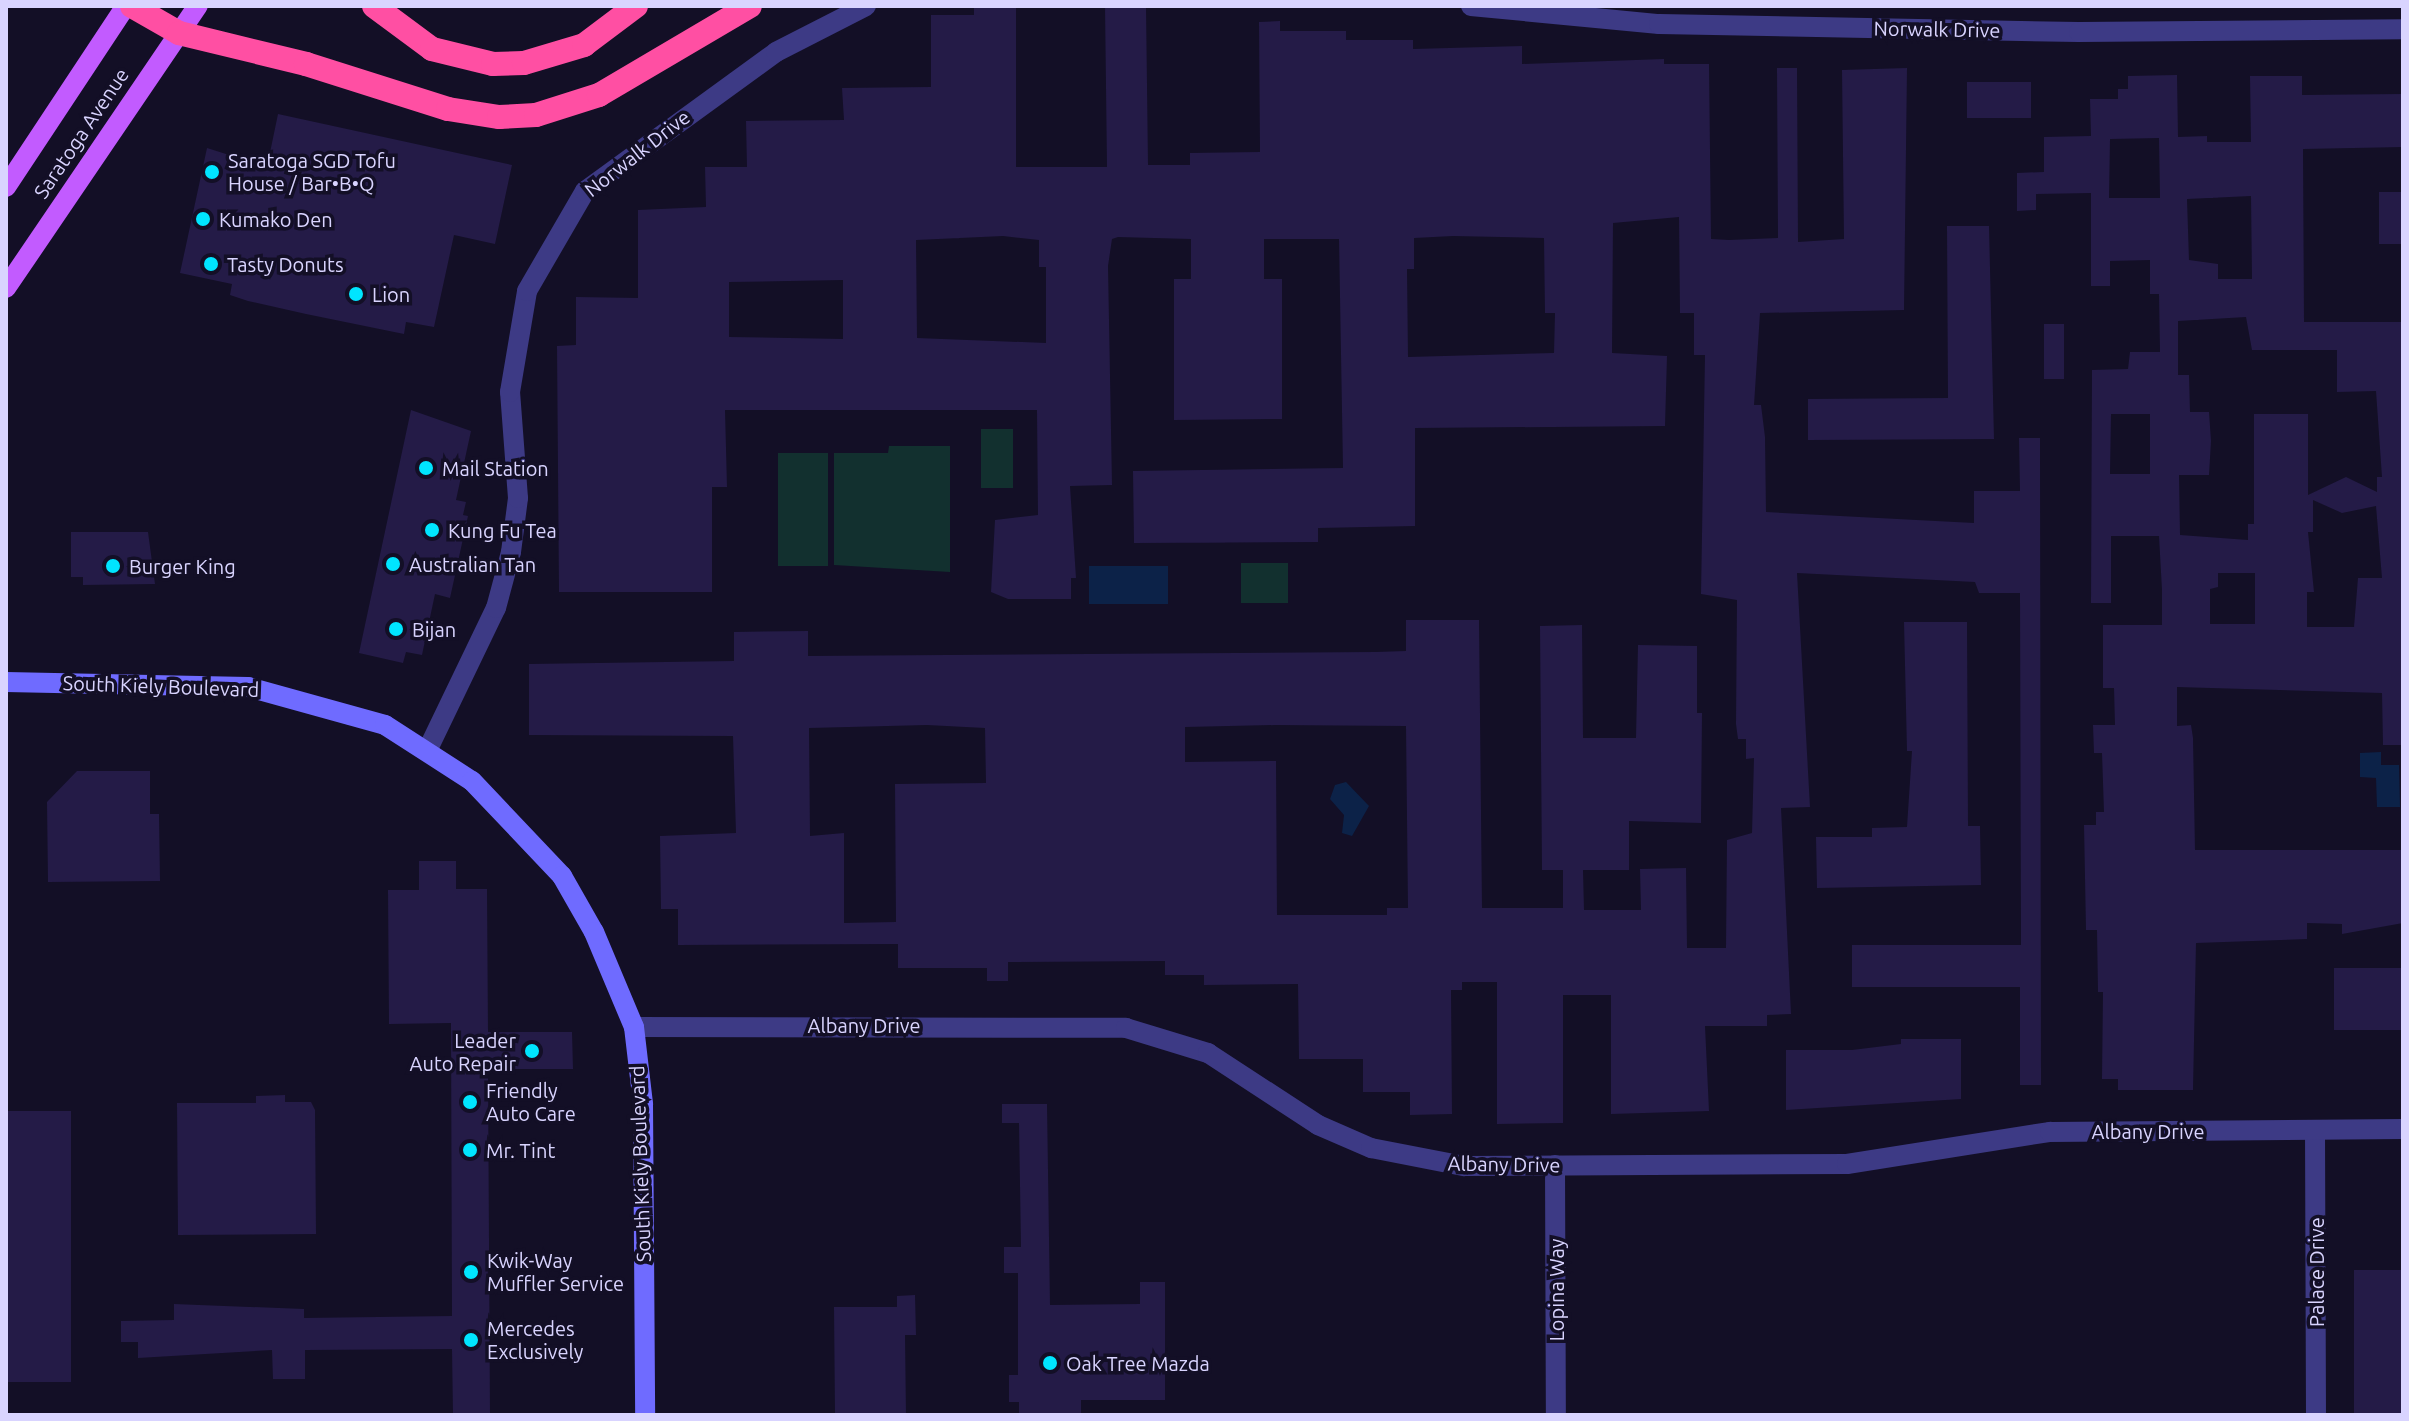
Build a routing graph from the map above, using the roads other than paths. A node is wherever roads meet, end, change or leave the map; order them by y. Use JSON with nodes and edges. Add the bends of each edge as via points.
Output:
{"nodes":[{"id":1,"x":129,"y":6,"type":"edge"},
{"id":2,"x":198,"y":6,"type":"edge"},
{"id":3,"x":374,"y":6,"type":"edge"},
{"id":4,"x":636,"y":6,"type":"edge"},
{"id":5,"x":750,"y":6,"type":"edge"},
{"id":6,"x":866,"y":6,"type":"edge"},
{"id":7,"x":1471,"y":6,"type":"edge"},
{"id":8,"x":2403,"y":29,"type":"edge"},
{"id":9,"x":179,"y":33,"type":"junction"},
{"id":10,"x":6,"y":187,"type":"edge"},
{"id":11,"x":6,"y":288,"type":"edge"},
{"id":12,"x":6,"y":682,"type":"edge"},
{"id":13,"x":428,"y":749,"type":"junction"},
{"id":14,"x":634,"y":1027,"type":"junction"},
{"id":15,"x":2403,"y":1129,"type":"edge"},
{"id":16,"x":2315,"y":1130,"type":"junction"},
{"id":17,"x":1555,"y":1165,"type":"junction"},
{"id":18,"x":645,"y":1415,"type":"edge"},
{"id":19,"x":1556,"y":1415,"type":"edge"},
{"id":20,"x":2316,"y":1415,"type":"edge"}],
"edges":[{"from":1,"to":9,"type":"highway"},
{"from":1,"to":10,"type":"main road","name":"Saratoga Avenue"},
{"from":2,"to":9,"type":"main road","name":"Saratoga Avenue"},
{"from":3,"to":4,"type":"highway","via":[[432,49],[493,64],[539,60],[584,45]]},
{"from":5,"to":9,"type":"highway","via":[[599,95],[536,115],[499,117],[448,109],[306,64]]},
{"from":6,"to":13,"type":"street","name":"Norwalk Drive","via":[[776,52],[585,191],[527,291],[510,392],[518,498],[511,552],[496,608]]},
{"from":7,"to":8,"type":"street","name":"Norwalk Drive","via":[[1659,24],[2079,32]]},
{"from":9,"to":11,"type":"main road","name":"Saratoga Avenue"},
{"from":12,"to":13,"type":"main road","name":"South Kiely Boulevard","via":[[179,683],[277,692],[385,725]]},
{"from":13,"to":14,"type":"main road","name":"South Kiely Boulevard","via":[[472,781],[562,876],[594,932]]},
{"from":14,"to":17,"type":"street","name":"Albany Drive","via":[[1126,1028],[1208,1053],[1318,1125],[1371,1148],[1464,1166]]},
{"from":14,"to":18,"type":"main road","name":"South Kiely Boulevard","via":[[643,1104]]},
{"from":15,"to":16,"type":"street","name":"Albany Drive"},
{"from":16,"to":17,"type":"street","name":"Albany Drive","via":[[2008,1134],[1923,1156],[1847,1164]]},
{"from":16,"to":20,"type":"street","name":"Palace Drive"},
{"from":17,"to":19,"type":"street","name":"Lopina Way"}]}
